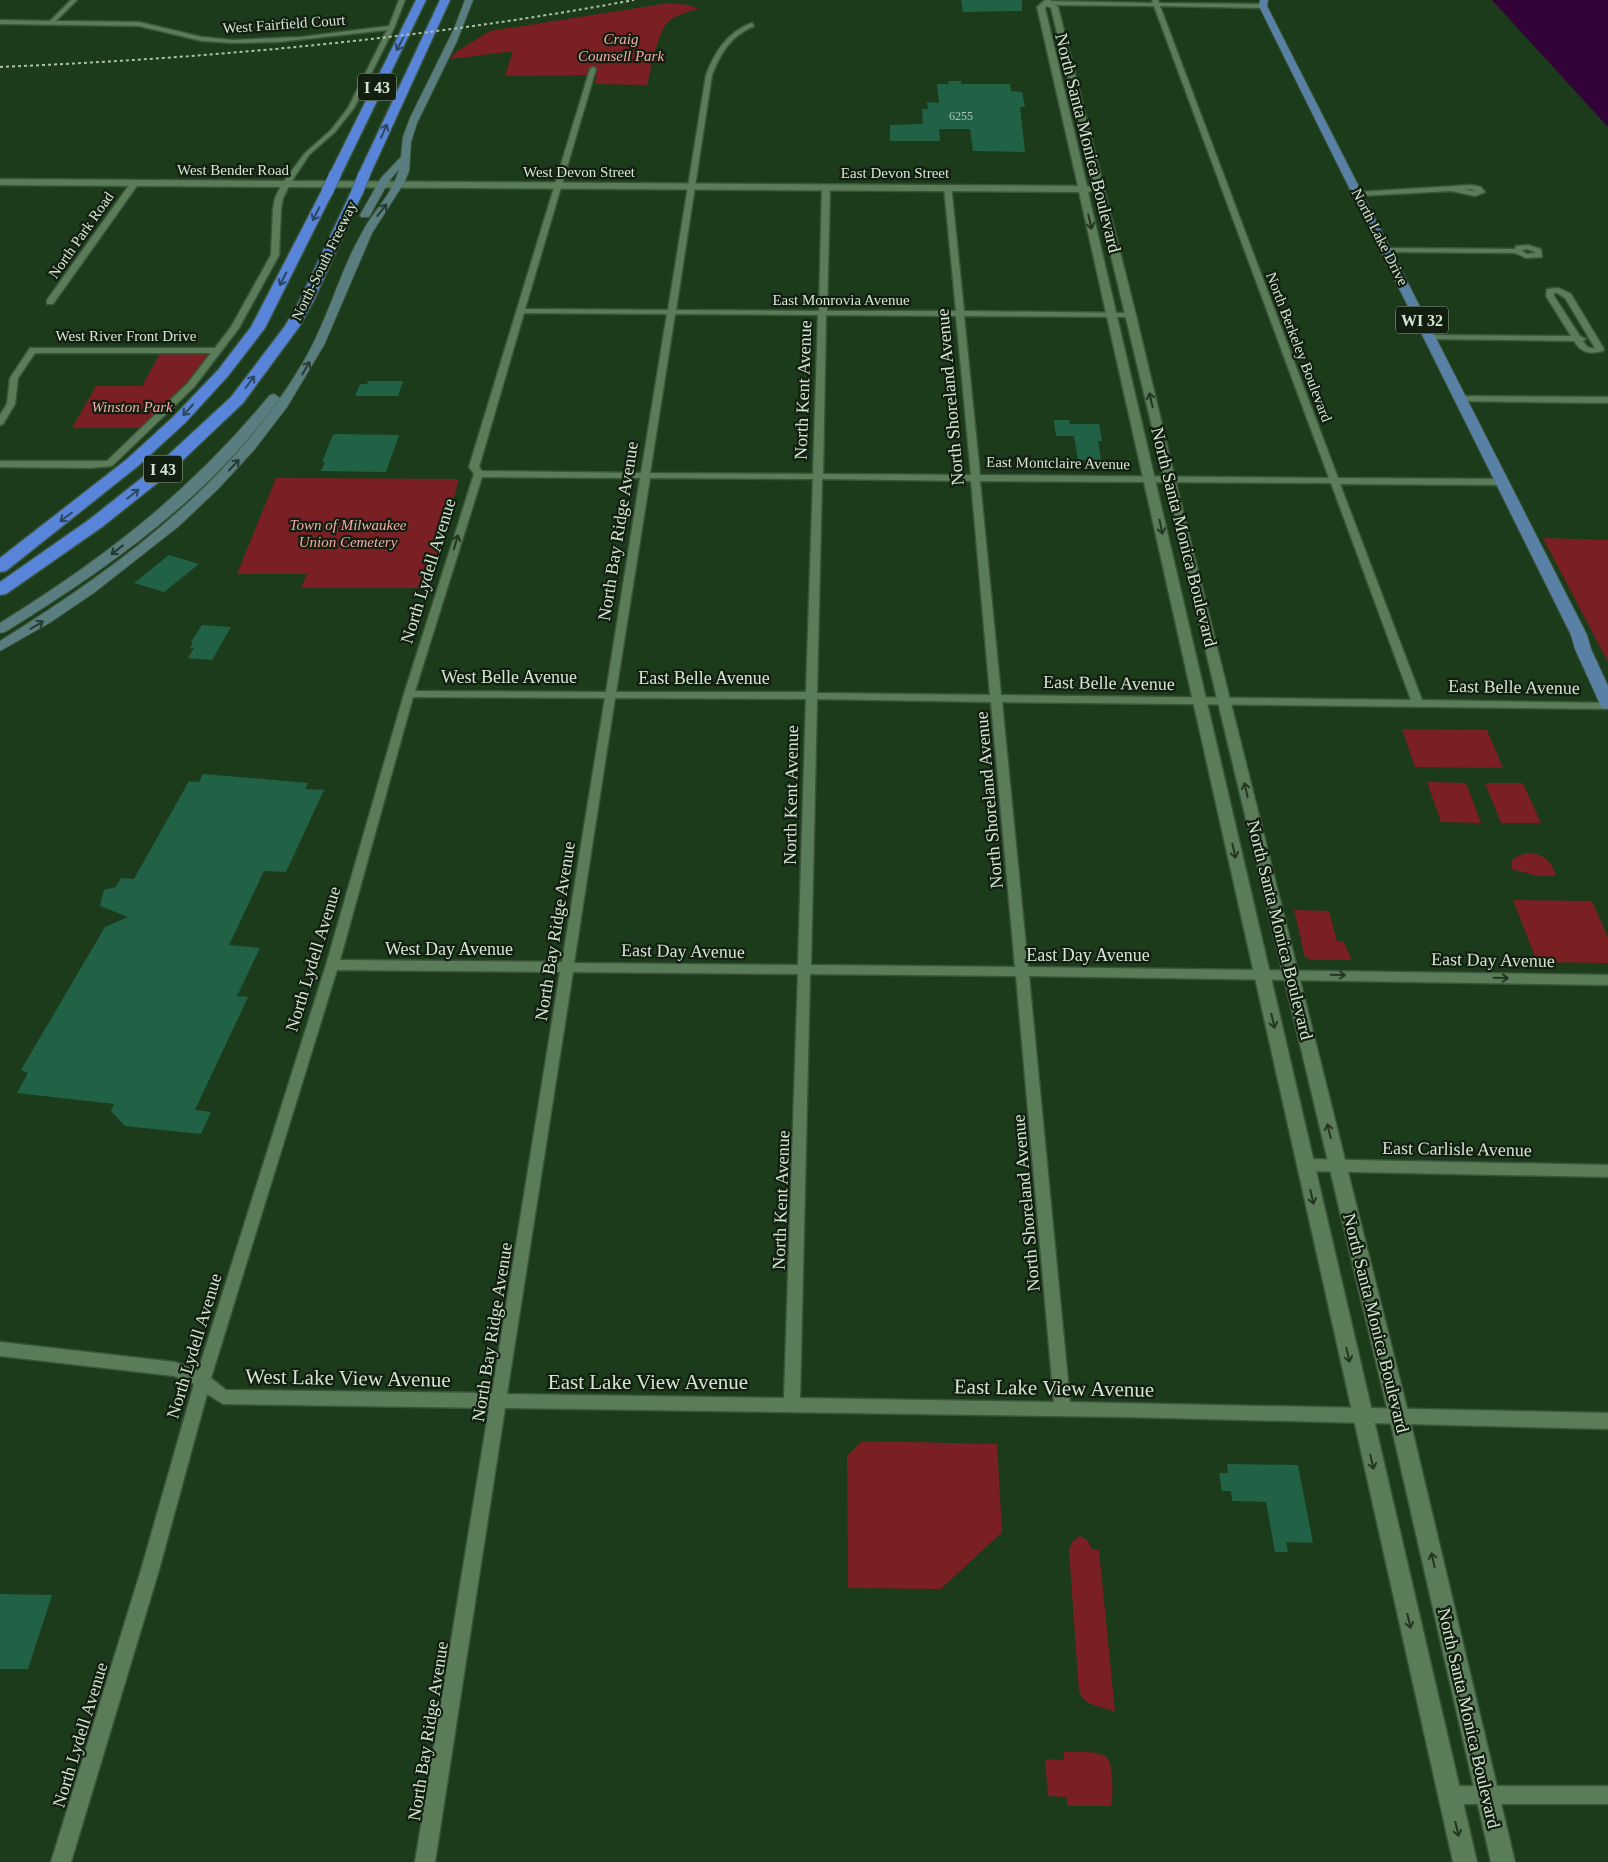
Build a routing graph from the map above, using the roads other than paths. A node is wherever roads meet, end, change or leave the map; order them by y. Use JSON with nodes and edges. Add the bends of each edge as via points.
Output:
{"nodes":[{"id":1,"x":74,"y":0,"type":"edge"},
{"id":2,"x":402,"y":0,"type":"edge"},
{"id":3,"x":421,"y":0,"type":"edge"},
{"id":4,"x":445,"y":0,"type":"edge"},
{"id":5,"x":469,"y":0,"type":"edge"},
{"id":6,"x":1048,"y":2,"type":"edge"},
{"id":7,"x":1155,"y":2,"type":"edge"},
{"id":8,"x":1264,"y":3,"type":"edge"},
{"id":9,"x":0,"y":22,"type":"edge"},
{"id":10,"x":52,"y":22,"type":"junction"},
{"id":11,"x":752,"y":25,"type":"dead end"},
{"id":12,"x":391,"y":28,"type":"junction"},
{"id":13,"x":593,"y":69,"type":"dead end"},
{"id":14,"x":0,"y":182,"type":"edge"},
{"id":15,"x":135,"y":183,"type":"junction"},
{"id":16,"x":286,"y":184,"type":"junction"},
{"id":17,"x":390,"y":185,"type":"junction"},
{"id":18,"x":466,"y":185,"type":"joint"},
{"id":19,"x":559,"y":185,"type":"junction"},
{"id":20,"x":692,"y":186,"type":"junction"},
{"id":21,"x":826,"y":187,"type":"junction"},
{"id":22,"x":948,"y":187,"type":"junction"},
{"id":23,"x":1082,"y":188,"type":"junction"},
{"id":24,"x":1098,"y":189,"type":"junction"},
{"id":25,"x":1453,"y":189,"type":"dead end"},
{"id":26,"x":1359,"y":194,"type":"junction"},
{"id":27,"x":356,"y":227,"type":"dead end"},
{"id":28,"x":346,"y":248,"type":"dead end"},
{"id":29,"x":1387,"y":250,"type":"junction"},
{"id":30,"x":1517,"y":251,"type":"dead end"},
{"id":31,"x":50,"y":302,"type":"dead end"},
{"id":32,"x":521,"y":311,"type":"junction"},
{"id":33,"x":670,"y":312,"type":"junction"},
{"id":34,"x":823,"y":314,"type":"junction"},
{"id":35,"x":960,"y":314,"type":"junction"},
{"id":36,"x":1111,"y":315,"type":"junction"},
{"id":37,"x":1131,"y":316,"type":"junction"},
{"id":38,"x":1430,"y":337,"type":"junction"},
{"id":39,"x":1577,"y":339,"type":"junction"},
{"id":40,"x":219,"y":351,"type":"junction"},
{"id":41,"x":1461,"y":399,"type":"junction"},
{"id":42,"x":1608,"y":400,"type":"edge"},
{"id":43,"x":0,"y":422,"type":"edge"},
{"id":44,"x":0,"y":464,"type":"edge"},
{"id":45,"x":480,"y":474,"type":"junction"},
{"id":46,"x":644,"y":475,"type":"junction"},
{"id":47,"x":818,"y":476,"type":"junction"},
{"id":48,"x":974,"y":477,"type":"junction"},
{"id":49,"x":1150,"y":479,"type":"junction"},
{"id":50,"x":1169,"y":479,"type":"junction"},
{"id":51,"x":1334,"y":480,"type":"junction"},
{"id":52,"x":1501,"y":482,"type":"junction"},
{"id":53,"x":0,"y":567,"type":"edge"},
{"id":54,"x":0,"y":590,"type":"edge"},
{"id":55,"x":0,"y":629,"type":"edge"},
{"id":56,"x":1580,"y":635,"type":"junction"},
{"id":57,"x":0,"y":647,"type":"edge"},
{"id":58,"x":1608,"y":677,"type":"edge"},
{"id":59,"x":409,"y":694,"type":"junction"},
{"id":60,"x":610,"y":695,"type":"junction"},
{"id":61,"x":811,"y":696,"type":"junction"},
{"id":62,"x":997,"y":698,"type":"junction"},
{"id":63,"x":1200,"y":702,"type":"junction"},
{"id":64,"x":1225,"y":702,"type":"junction"},
{"id":65,"x":1418,"y":704,"type":"junction"},
{"id":66,"x":1608,"y":705,"type":"edge"},
{"id":67,"x":332,"y":965,"type":"junction"},
{"id":68,"x":567,"y":967,"type":"junction"},
{"id":69,"x":805,"y":969,"type":"junction"},
{"id":70,"x":1022,"y":972,"type":"junction"},
{"id":71,"x":1262,"y":974,"type":"junction"},
{"id":72,"x":1290,"y":974,"type":"junction"},
{"id":73,"x":1608,"y":980,"type":"edge"},
{"id":74,"x":1305,"y":1165,"type":"junction"},
{"id":75,"x":1337,"y":1165,"type":"junction"},
{"id":76,"x":1608,"y":1171,"type":"edge"},
{"id":77,"x":0,"y":1349,"type":"edge"},
{"id":78,"x":203,"y":1381,"type":"junction"},
{"id":79,"x":498,"y":1402,"type":"junction"},
{"id":80,"x":792,"y":1405,"type":"junction"},
{"id":81,"x":1064,"y":1409,"type":"junction"},
{"id":82,"x":1361,"y":1415,"type":"junction"},
{"id":83,"x":1399,"y":1416,"type":"junction"},
{"id":84,"x":1608,"y":1421,"type":"edge"},
{"id":85,"x":1449,"y":1795,"type":"junction"},
{"id":86,"x":1487,"y":1795,"type":"junction"},
{"id":87,"x":1608,"y":1795,"type":"edge"},
{"id":88,"x":62,"y":1862,"type":"edge"},
{"id":89,"x":425,"y":1862,"type":"edge"},
{"id":90,"x":1464,"y":1862,"type":"edge"},
{"id":91,"x":1503,"y":1862,"type":"edge"}],
"edges":[{"from":1,"to":10,"type":"street"},
{"from":2,"to":12,"type":"street"},
{"from":3,"to":53,"type":"highway","name":"North-South Freeway","number":"I 43","one_way":true,"bridge":true,"via":[[258,328],[223,373],[179,420],[132,463]]},
{"from":54,"to":4,"type":"highway","name":"North-South Freeway","number":"I 43","one_way":true,"bridge":true,"via":[[96,523],[152,479],[237,400],[292,328]]},
{"from":5,"to":17,"type":"main road","via":[[418,108],[404,158]]},
{"from":6,"to":7,"type":"street"},
{"from":6,"to":23,"type":"street","name":"North Santa Monica Boulevard","via":[[1041,7]]},
{"from":6,"to":24,"type":"street","name":"North Santa Monica Boulevard","via":[[1054,7]]},
{"from":7,"to":8,"type":"street"},
{"from":7,"to":51,"type":"street","name":"North Berkeley Boulevard"},
{"from":8,"to":26,"type":"main road","name":"North Lake Drive","number":"WI 32"},
{"from":9,"to":10,"type":"street","name":"West Fairfield Court"},
{"from":10,"to":12,"type":"street","name":"West Fairfield Court","via":[[140,24],[181,35],[238,41]]},
{"from":11,"to":20,"type":"street","name":"North Bay Ridge Avenue","via":[[740,29],[724,43],[712,67]]},
{"from":12,"to":16,"type":"street","via":[[351,108],[333,131],[307,154]]},
{"from":13,"to":19,"type":"street","name":"North Lydell Avenue"},
{"from":14,"to":15,"type":"street","name":"West Bender Road"},
{"from":15,"to":16,"type":"street","name":"West Bender Road"},
{"from":15,"to":31,"type":"street","name":"North Park Road"},
{"from":16,"to":17,"type":"street","name":"West Bender Road"},
{"from":16,"to":40,"type":"street","via":[[277,209],[275,255],[243,315]]},
{"from":17,"to":18,"type":"street","name":"West Bender Road"},
{"from":17,"to":27,"type":"main road"},
{"from":57,"to":17,"type":"main road","one_way":true,"via":[[116,572],[200,501],[246,453],[280,409],[312,358],[361,244],[389,200]]},
{"from":18,"to":19,"type":"street","name":"West Devon Street"},
{"from":19,"to":20,"type":"street","name":"West Devon Street"},
{"from":19,"to":32,"type":"street","name":"North Lydell Avenue"},
{"from":20,"to":21,"type":"street","name":"East Devon Street"},
{"from":20,"to":33,"type":"street","name":"North Bay Ridge Avenue"},
{"from":21,"to":22,"type":"street","name":"East Devon Street"},
{"from":21,"to":34,"type":"street","name":"North Kent Avenue"},
{"from":22,"to":23,"type":"street","name":"East Devon Street"},
{"from":22,"to":35,"type":"street","name":"North Shoreland Avenue"},
{"from":23,"to":24,"type":"street","name":"East Devon Street"},
{"from":23,"to":36,"type":"street","name":"North Santa Monica Boulevard","one_way":true},
{"from":24,"to":37,"type":"street","name":"North Santa Monica Boulevard"},
{"from":25,"to":26,"type":"street"},
{"from":26,"to":29,"type":"main road","name":"North Lake Drive","number":"WI 32"},
{"from":28,"to":55,"type":"main road","one_way":true,"via":[[310,340],[263,412],[183,498],[98,565]]},
{"from":29,"to":30,"type":"street"},
{"from":29,"to":38,"type":"main road","name":"North Lake Drive","number":"WI 32"},
{"from":32,"to":33,"type":"street","name":"East Monrovia Avenue"},
{"from":32,"to":45,"type":"street","name":"North Lydell Avenue","via":[[474,467]]},
{"from":33,"to":34,"type":"street","name":"East Monrovia Avenue"},
{"from":33,"to":46,"type":"street","name":"North Bay Ridge Avenue"},
{"from":34,"to":35,"type":"street","name":"East Monrovia Avenue"},
{"from":34,"to":47,"type":"street","name":"North Kent Avenue"},
{"from":35,"to":36,"type":"street","name":"East Monrovia Avenue"},
{"from":35,"to":48,"type":"street","name":"North Shoreland Avenue"},
{"from":36,"to":37,"type":"street","name":"East Monrovia Avenue"},
{"from":36,"to":49,"type":"street","name":"North Santa Monica Boulevard"},
{"from":50,"to":37,"type":"street","name":"North Santa Monica Boulevard","one_way":true},
{"from":38,"to":39,"type":"street"},
{"from":38,"to":41,"type":"main road","name":"North Lake Drive","number":"WI 32"},
{"from":39,"to":39,"type":"street","via":[[1595,339],[1568,296],[1559,290],[1550,291]]},
{"from":40,"to":43,"type":"street","name":"West River Front Drive","via":[[33,350],[14,378],[11,404]]},
{"from":40,"to":44,"type":"street","via":[[175,402],[107,464]]},
{"from":41,"to":42,"type":"street"},
{"from":41,"to":52,"type":"main road","name":"North Lake Drive","number":"WI 32"},
{"from":45,"to":46,"type":"street","name":"East Montclaire Avenue"},
{"from":59,"to":45,"type":"street","name":"North Lydell Avenue","one_way":true},
{"from":46,"to":47,"type":"street","name":"East Montclaire Avenue"},
{"from":46,"to":60,"type":"street","name":"North Bay Ridge Avenue"},
{"from":47,"to":48,"type":"street","name":"East Montclaire Avenue"},
{"from":47,"to":61,"type":"street","name":"North Kent Avenue"},
{"from":48,"to":49,"type":"street","name":"East Montclaire Avenue"},
{"from":48,"to":62,"type":"street","name":"North Shoreland Avenue"},
{"from":49,"to":50,"type":"street","name":"East Montclaire Avenue"},
{"from":49,"to":63,"type":"street","name":"North Santa Monica Boulevard","one_way":true},
{"from":50,"to":51,"type":"street","name":"East Montclaire Avenue"},
{"from":50,"to":64,"type":"street","name":"North Santa Monica Boulevard"},
{"from":51,"to":52,"type":"street","name":"East Montclaire Avenue"},
{"from":51,"to":65,"type":"street","name":"North Berkeley Boulevard"},
{"from":52,"to":56,"type":"main road","name":"North Lake Drive","number":"WI 32"},
{"from":56,"to":58,"type":"main road","name":"North Lake Drive","number":"WI 32"},
{"from":56,"to":66,"type":"main road","name":"North Lake Drive","number":"WI 32"},
{"from":59,"to":60,"type":"street","name":"West Belle Avenue"},
{"from":59,"to":67,"type":"street","name":"North Lydell Avenue"},
{"from":60,"to":61,"type":"street","name":"East Belle Avenue"},
{"from":60,"to":68,"type":"street","name":"North Bay Ridge Avenue"},
{"from":61,"to":62,"type":"street","name":"East Belle Avenue"},
{"from":61,"to":69,"type":"street","name":"North Kent Avenue"},
{"from":62,"to":63,"type":"street","name":"East Belle Avenue"},
{"from":62,"to":70,"type":"street","name":"North Shoreland Avenue"},
{"from":63,"to":64,"type":"street","name":"East Belle Avenue"},
{"from":63,"to":71,"type":"street","name":"North Santa Monica Boulevard","one_way":true},
{"from":64,"to":65,"type":"street","name":"East Belle Avenue"},
{"from":72,"to":64,"type":"street","name":"North Santa Monica Boulevard","one_way":true},
{"from":65,"to":66,"type":"street","name":"East Belle Avenue"},
{"from":67,"to":68,"type":"street","name":"West Day Avenue"},
{"from":67,"to":78,"type":"street","name":"North Lydell Avenue"},
{"from":68,"to":69,"type":"street","name":"East Day Avenue"},
{"from":68,"to":79,"type":"street","name":"North Bay Ridge Avenue"},
{"from":69,"to":70,"type":"street","name":"East Day Avenue"},
{"from":69,"to":80,"type":"street","name":"North Kent Avenue"},
{"from":70,"to":71,"type":"street","name":"East Day Avenue"},
{"from":70,"to":81,"type":"street","name":"North Shoreland Avenue"},
{"from":71,"to":72,"type":"street","name":"East Day Avenue"},
{"from":71,"to":74,"type":"street","name":"North Santa Monica Boulevard","one_way":true},
{"from":72,"to":73,"type":"street","name":"East Day Avenue","one_way":true},
{"from":75,"to":72,"type":"street","name":"North Santa Monica Boulevard","one_way":true},
{"from":74,"to":75,"type":"street","name":"East Carlisle Avenue"},
{"from":74,"to":82,"type":"street","name":"North Santa Monica Boulevard","one_way":true},
{"from":75,"to":76,"type":"street","name":"East Carlisle Avenue"},
{"from":75,"to":83,"type":"street","name":"North Santa Monica Boulevard"},
{"from":77,"to":78,"type":"street","name":"West Lake View Avenue","via":[[175,1369]]},
{"from":78,"to":79,"type":"street","name":"West Lake View Avenue","via":[[223,1397]]},
{"from":78,"to":88,"type":"street","name":"North Lydell Avenue"},
{"from":79,"to":80,"type":"street","name":"East Lake View Avenue"},
{"from":79,"to":89,"type":"street","name":"North Bay Ridge Avenue"},
{"from":80,"to":81,"type":"street","name":"East Lake View Avenue"},
{"from":81,"to":82,"type":"street","name":"East Lake View Avenue"},
{"from":82,"to":83,"type":"street","name":"East Lake View Avenue"},
{"from":82,"to":85,"type":"street","name":"North Santa Monica Boulevard","one_way":true},
{"from":83,"to":84,"type":"street","name":"East Lake View Avenue"},
{"from":86,"to":83,"type":"street","name":"North Santa Monica Boulevard","one_way":true},
{"from":85,"to":86,"type":"street"},
{"from":85,"to":90,"type":"street","name":"North Santa Monica Boulevard","one_way":true},
{"from":86,"to":87,"type":"street"},
{"from":86,"to":91,"type":"street","name":"North Santa Monica Boulevard"}]}
